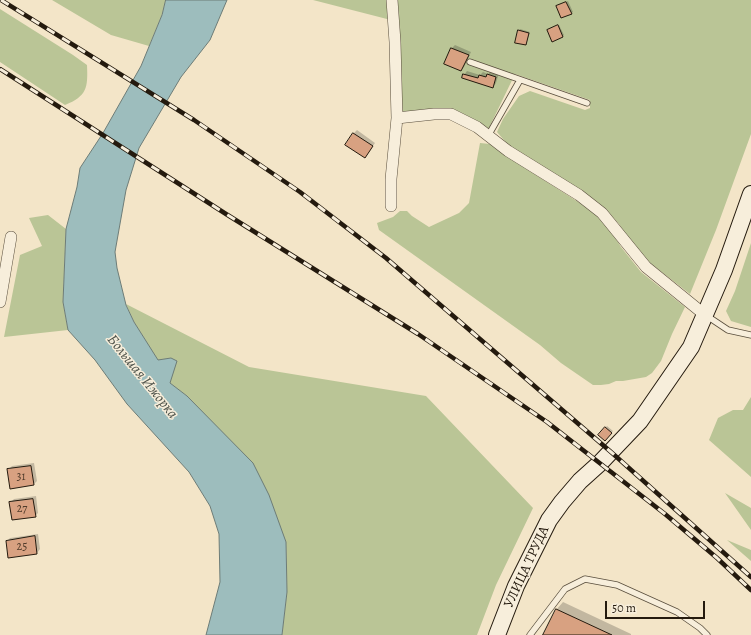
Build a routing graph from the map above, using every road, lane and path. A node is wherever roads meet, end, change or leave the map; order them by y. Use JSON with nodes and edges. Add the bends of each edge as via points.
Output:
{"nodes":[{"id":1,"x":392,"y":0,"type":"edge"},
{"id":2,"x":470,"y":62,"type":"dead end"},
{"id":3,"x":520,"y":80,"type":"junction"},
{"id":4,"x":587,"y":103,"type":"dead end"},
{"id":5,"x":397,"y":118,"type":"junction"},
{"id":6,"x":488,"y":136,"type":"junction"},
{"id":7,"x":751,"y":194,"type":"edge"},
{"id":8,"x":391,"y":206,"type":"dead end"},
{"id":9,"x":11,"y":237,"type":"dead end"},
{"id":10,"x":0,"y":302,"type":"edge"},
{"id":11,"x":705,"y":315,"type":"junction"},
{"id":12,"x":751,"y":335,"type":"edge"},
{"id":13,"x":497,"y":635,"type":"edge"},
{"id":14,"x":530,"y":635,"type":"edge"},
{"id":15,"x":707,"y":635,"type":"edge"}],
"edges":[{"from":1,"to":5,"type":"street"},
{"from":2,"to":3,"type":"lane"},
{"from":3,"to":4,"type":"lane"},
{"from":3,"to":6,"type":"lane"},
{"from":5,"to":6,"type":"street","via":[[451,114],[477,127]]},
{"from":5,"to":8,"type":"street"},
{"from":6,"to":11,"type":"street","via":[[579,195],[602,213],[646,267]]},
{"from":7,"to":11,"type":"main road","name":"УЛИЦА ТРУДА"},
{"from":9,"to":10,"type":"street"},
{"from":11,"to":12,"type":"lane","via":[[728,330]]},
{"from":11,"to":13,"type":"main road","name":"УЛИЦА ТРУДА","via":[[691,347],[640,422],[580,481],[549,520],[516,586]]},
{"from":14,"to":15,"type":"lane","via":[[565,589],[585,579],[617,585],[671,609]]}]}
